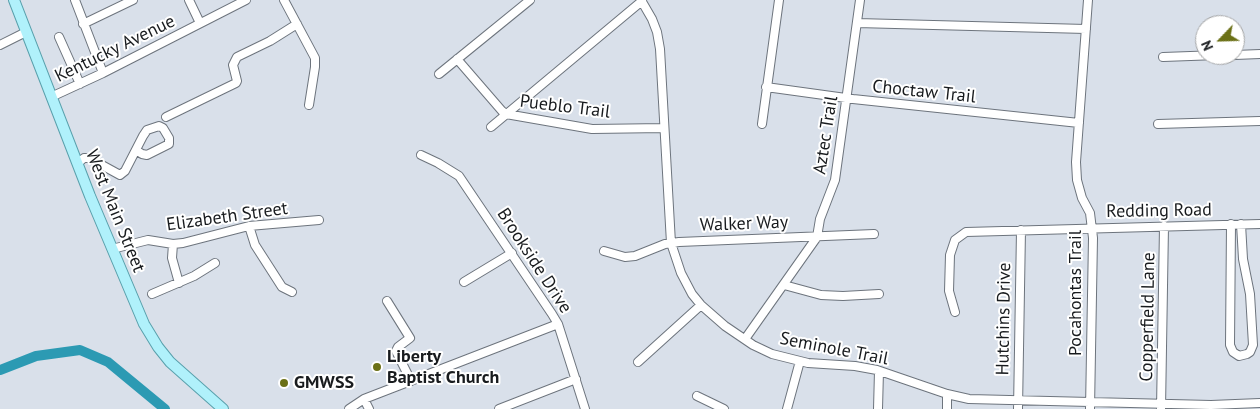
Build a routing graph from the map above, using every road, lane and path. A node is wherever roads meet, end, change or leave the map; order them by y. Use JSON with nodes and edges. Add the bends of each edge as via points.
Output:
{"nodes":[{"id":1,"x":75,"y":0,"type":"edge"},
{"id":2,"x":133,"y":0,"type":"edge"},
{"id":3,"x":189,"y":0,"type":"edge"},
{"id":4,"x":246,"y":0,"type":"edge"},
{"id":5,"x":284,"y":0,"type":"edge"},
{"id":6,"x":530,"y":0,"type":"edge"},
{"id":7,"x":779,"y":0,"type":"edge"},
{"id":8,"x":860,"y":0,"type":"edge"},
{"id":9,"x":1088,"y":0,"type":"edge"},
{"id":10,"x":16,"y":1,"type":"edge"},
{"id":11,"x":642,"y":1,"type":"edge"},
{"id":12,"x":857,"y":23,"type":"junction"},
{"id":13,"x":83,"y":24,"type":"junction"},
{"id":14,"x":200,"y":24,"type":"junction"},
{"id":15,"x":297,"y":24,"type":"junction"},
{"id":16,"x":1086,"y":29,"type":"junction"},
{"id":17,"x":26,"y":32,"type":"junction"},
{"id":18,"x":59,"y":37,"type":"dead end"},
{"id":19,"x":0,"y":45,"type":"edge"},
{"id":20,"x":1245,"y":54,"type":"edge"},
{"id":21,"x":1260,"y":54,"type":"edge"},
{"id":22,"x":1195,"y":56,"type":"edge"},
{"id":23,"x":1163,"y":57,"type":"dead end"},
{"id":24,"x":457,"y":60,"type":"junction"},
{"id":25,"x":103,"y":73,"type":"junction"},
{"id":26,"x":439,"y":74,"type":"dead end"},
{"id":27,"x":80,"y":84,"type":"junction"},
{"id":28,"x":766,"y":87,"type":"junction"},
{"id":29,"x":51,"y":97,"type":"junction"},
{"id":30,"x":847,"y":98,"type":"junction"},
{"id":31,"x":309,"y":105,"type":"dead end"},
{"id":32,"x":506,"y":114,"type":"junction"},
{"id":33,"x":166,"y":117,"type":"dead end"},
{"id":34,"x":1260,"y":121,"type":"edge"},
{"id":35,"x":1079,"y":123,"type":"junction"},
{"id":36,"x":762,"y":124,"type":"dead end"},
{"id":37,"x":1158,"y":124,"type":"dead end"},
{"id":38,"x":491,"y":127,"type":"dead end"},
{"id":39,"x":664,"y":128,"type":"junction"},
{"id":40,"x":136,"y":150,"type":"junction"},
{"id":41,"x":421,"y":155,"type":"dead end"},
{"id":42,"x":78,"y":162,"type":"junction"},
{"id":43,"x":319,"y":220,"type":"dead end"},
{"id":44,"x":1231,"y":224,"type":"junction"},
{"id":45,"x":1241,"y":224,"type":"junction"},
{"id":46,"x":1260,"y":224,"type":"edge"},
{"id":47,"x":249,"y":226,"type":"junction"},
{"id":48,"x":1164,"y":226,"type":"junction"},
{"id":49,"x":1092,"y":228,"type":"junction"},
{"id":50,"x":1021,"y":230,"type":"junction"},
{"id":51,"x":874,"y":234,"type":"dead end"},
{"id":52,"x":817,"y":237,"type":"junction"},
{"id":53,"x":672,"y":243,"type":"junction"},
{"id":54,"x":173,"y":244,"type":"junction"},
{"id":55,"x":112,"y":249,"type":"junction"},
{"id":56,"x":604,"y":251,"type":"dead end"},
{"id":57,"x":512,"y":253,"type":"junction"},
{"id":58,"x":1231,"y":255,"type":"junction"},
{"id":59,"x":1242,"y":255,"type":"junction"},
{"id":60,"x":215,"y":263,"type":"dead end"},
{"id":61,"x":179,"y":282,"type":"junction"},
{"id":62,"x":464,"y":282,"type":"dead end"},
{"id":63,"x":784,"y":285,"type":"junction"},
{"id":64,"x":292,"y":292,"type":"dead end"},
{"id":65,"x":152,"y":294,"type":"dead end"},
{"id":66,"x":879,"y":294,"type":"dead end"},
{"id":67,"x":386,"y":301,"type":"dead end"},
{"id":68,"x":701,"y":305,"type":"junction"},
{"id":69,"x":956,"y":312,"type":"dead end"},
{"id":70,"x":558,"y":324,"type":"junction"},
{"id":71,"x":745,"y":340,"type":"junction"},
{"id":72,"x":800,"y":361,"type":"junction"},
{"id":73,"x":638,"y":362,"type":"dead end"},
{"id":74,"x":879,"y":370,"type":"junction"},
{"id":75,"x":576,"y":379,"type":"junction"},
{"id":76,"x":410,"y":381,"type":"junction"},
{"id":77,"x":947,"y":394,"type":"junction"},
{"id":78,"x":697,"y":396,"type":"dead end"},
{"id":79,"x":364,"y":399,"type":"junction"},
{"id":80,"x":1018,"y":405,"type":"edge"},
{"id":81,"x":1258,"y":405,"type":"edge"},
{"id":82,"x":1090,"y":406,"type":"edge"},
{"id":83,"x":1161,"y":406,"type":"edge"},
{"id":84,"x":1223,"y":407,"type":"edge"},
{"id":85,"x":223,"y":409,"type":"edge"},
{"id":86,"x":349,"y":409,"type":"edge"},
{"id":87,"x":369,"y":409,"type":"edge"},
{"id":88,"x":499,"y":409,"type":"edge"},
{"id":89,"x":585,"y":409,"type":"edge"},
{"id":90,"x":724,"y":409,"type":"edge"},
{"id":91,"x":787,"y":409,"type":"edge"},
{"id":92,"x":878,"y":409,"type":"edge"},
{"id":93,"x":947,"y":409,"type":"edge"}],
"edges":[{"from":1,"to":13,"type":"street"},
{"from":2,"to":13,"type":"street"},
{"from":3,"to":14,"type":"street"},
{"from":4,"to":14,"type":"street","name":"Kentucky Avenue"},
{"from":5,"to":15,"type":"street"},
{"from":6,"to":24,"type":"street"},
{"from":7,"to":28,"type":"street"},
{"from":8,"to":12,"type":"street","name":"Aztec Trail"},
{"from":9,"to":16,"type":"street","name":"Pocahontas Trail"},
{"from":10,"to":17,"type":"main road","name":"West Main Street"},
{"from":11,"to":32,"type":"street"},
{"from":11,"to":39,"type":"street","name":"Seminole Trail","via":[[658,40]]},
{"from":12,"to":16,"type":"street"},
{"from":12,"to":30,"type":"street","name":"Aztec Trail"},
{"from":13,"to":25,"type":"street"},
{"from":14,"to":25,"type":"street","name":"Kentucky Avenue"},
{"from":15,"to":31,"type":"street","via":[[315,58]]},
{"from":15,"to":33,"type":"street","via":[[237,57],[233,65],[236,83]]},
{"from":16,"to":35,"type":"street","name":"Pocahontas Trail"},
{"from":17,"to":19,"type":"street"},
{"from":17,"to":29,"type":"main road","name":"West Main Street"},
{"from":18,"to":27,"type":"street"},
{"from":20,"to":21,"type":"street"},
{"from":22,"to":23,"type":"street"},
{"from":24,"to":26,"type":"street"},
{"from":24,"to":32,"type":"street","name":"Pueblo Trail"},
{"from":25,"to":27,"type":"street","name":"Kentucky Avenue"},
{"from":27,"to":29,"type":"street","name":"Kentucky Avenue"},
{"from":28,"to":30,"type":"street","name":"Choctaw Trail"},
{"from":28,"to":36,"type":"street"},
{"from":29,"to":42,"type":"main road","name":"West Main Street"},
{"from":30,"to":35,"type":"street","name":"Choctaw Trail"},
{"from":30,"to":52,"type":"street","name":"Aztec Trail","via":[[835,180]]},
{"from":32,"to":38,"type":"street"},
{"from":32,"to":39,"type":"street","name":"Pueblo Trail","via":[[592,128]]},
{"from":34,"to":37,"type":"street"},
{"from":35,"to":49,"type":"street","name":"Pocahontas Trail","via":[[1076,174]]},
{"from":39,"to":53,"type":"street","name":"Seminole Trail"},
{"from":40,"to":40,"type":"street","via":[[143,136],[153,127],[163,128],[169,138],[169,144],[147,155]]},
{"from":40,"to":42,"type":"street","via":[[120,175],[89,158]]},
{"from":41,"to":57,"type":"street","name":"Brookside Drive","via":[[459,176]]},
{"from":42,"to":55,"type":"main road","name":"West Main Street"},
{"from":43,"to":47,"type":"street","name":"Elizabeth Street"},
{"from":44,"to":45,"type":"street","name":"Redding Road"},
{"from":44,"to":48,"type":"street","name":"Redding Road"},
{"from":44,"to":58,"type":"street"},
{"from":45,"to":46,"type":"street","name":"Redding Road"},
{"from":45,"to":59,"type":"street"},
{"from":47,"to":54,"type":"street","name":"Elizabeth Street"},
{"from":47,"to":64,"type":"street","via":[[260,254],[282,287]]},
{"from":48,"to":49,"type":"street","name":"Redding Road"},
{"from":48,"to":83,"type":"street","name":"Copperfield Lane"},
{"from":49,"to":50,"type":"street","name":"Redding Road"},
{"from":49,"to":82,"type":"street","name":"Pocahontas Trail"},
{"from":50,"to":69,"type":"street","name":"Redding Road","via":[[966,232],[955,240],[950,256],[949,291]]},
{"from":50,"to":80,"type":"street","name":"Hutchins Drive"},
{"from":51,"to":52,"type":"street","name":"Walker Way"},
{"from":52,"to":53,"type":"street","name":"Walker Way"},
{"from":52,"to":63,"type":"street","name":"Aztec Trail"},
{"from":53,"to":56,"type":"street","name":"Walker Way","via":[[630,257]]},
{"from":53,"to":68,"type":"street","name":"Seminole Trail","via":[[681,273]]},
{"from":54,"to":55,"type":"street","name":"Elizabeth Street","via":[[148,240]]},
{"from":54,"to":61,"type":"street","via":[[172,258]]},
{"from":55,"to":85,"type":"main road","name":"West Main Street","via":[[137,310],[158,347],[182,374]]},
{"from":57,"to":62,"type":"street"},
{"from":57,"to":70,"type":"street","name":"Brookside Drive"},
{"from":58,"to":59,"type":"street"},
{"from":58,"to":59,"type":"street","via":[[1230,345],[1239,356],[1252,349],[1250,294]]},
{"from":60,"to":61,"type":"street"},
{"from":61,"to":65,"type":"street"},
{"from":63,"to":66,"type":"street","via":[[821,295]]},
{"from":63,"to":71,"type":"street","name":"Aztec Trail"},
{"from":67,"to":76,"type":"street","via":[[410,338],[396,351]]},
{"from":68,"to":71,"type":"street","name":"Seminole Trail"},
{"from":68,"to":73,"type":"street"},
{"from":70,"to":75,"type":"street","name":"Brookside Drive"},
{"from":70,"to":76,"type":"street"},
{"from":71,"to":72,"type":"street","name":"Seminole Trail","via":[[772,354]]},
{"from":72,"to":74,"type":"street","name":"Seminole Trail"},
{"from":72,"to":91,"type":"street"},
{"from":74,"to":77,"type":"street","name":"Seminole Trail"},
{"from":74,"to":92,"type":"street"},
{"from":75,"to":88,"type":"street"},
{"from":75,"to":89,"type":"street","name":"Brookside Drive"},
{"from":76,"to":79,"type":"street"},
{"from":77,"to":80,"type":"street","name":"Seminole Trail"},
{"from":77,"to":93,"type":"street"},
{"from":78,"to":90,"type":"street"},
{"from":79,"to":86,"type":"street"},
{"from":79,"to":87,"type":"street"},
{"from":80,"to":82,"type":"street","name":"Seminole Trail"},
{"from":81,"to":84,"type":"street","name":"Seminole Trail"},
{"from":82,"to":83,"type":"street","name":"Seminole Trail"},
{"from":83,"to":84,"type":"street","name":"Seminole Trail"}]}
